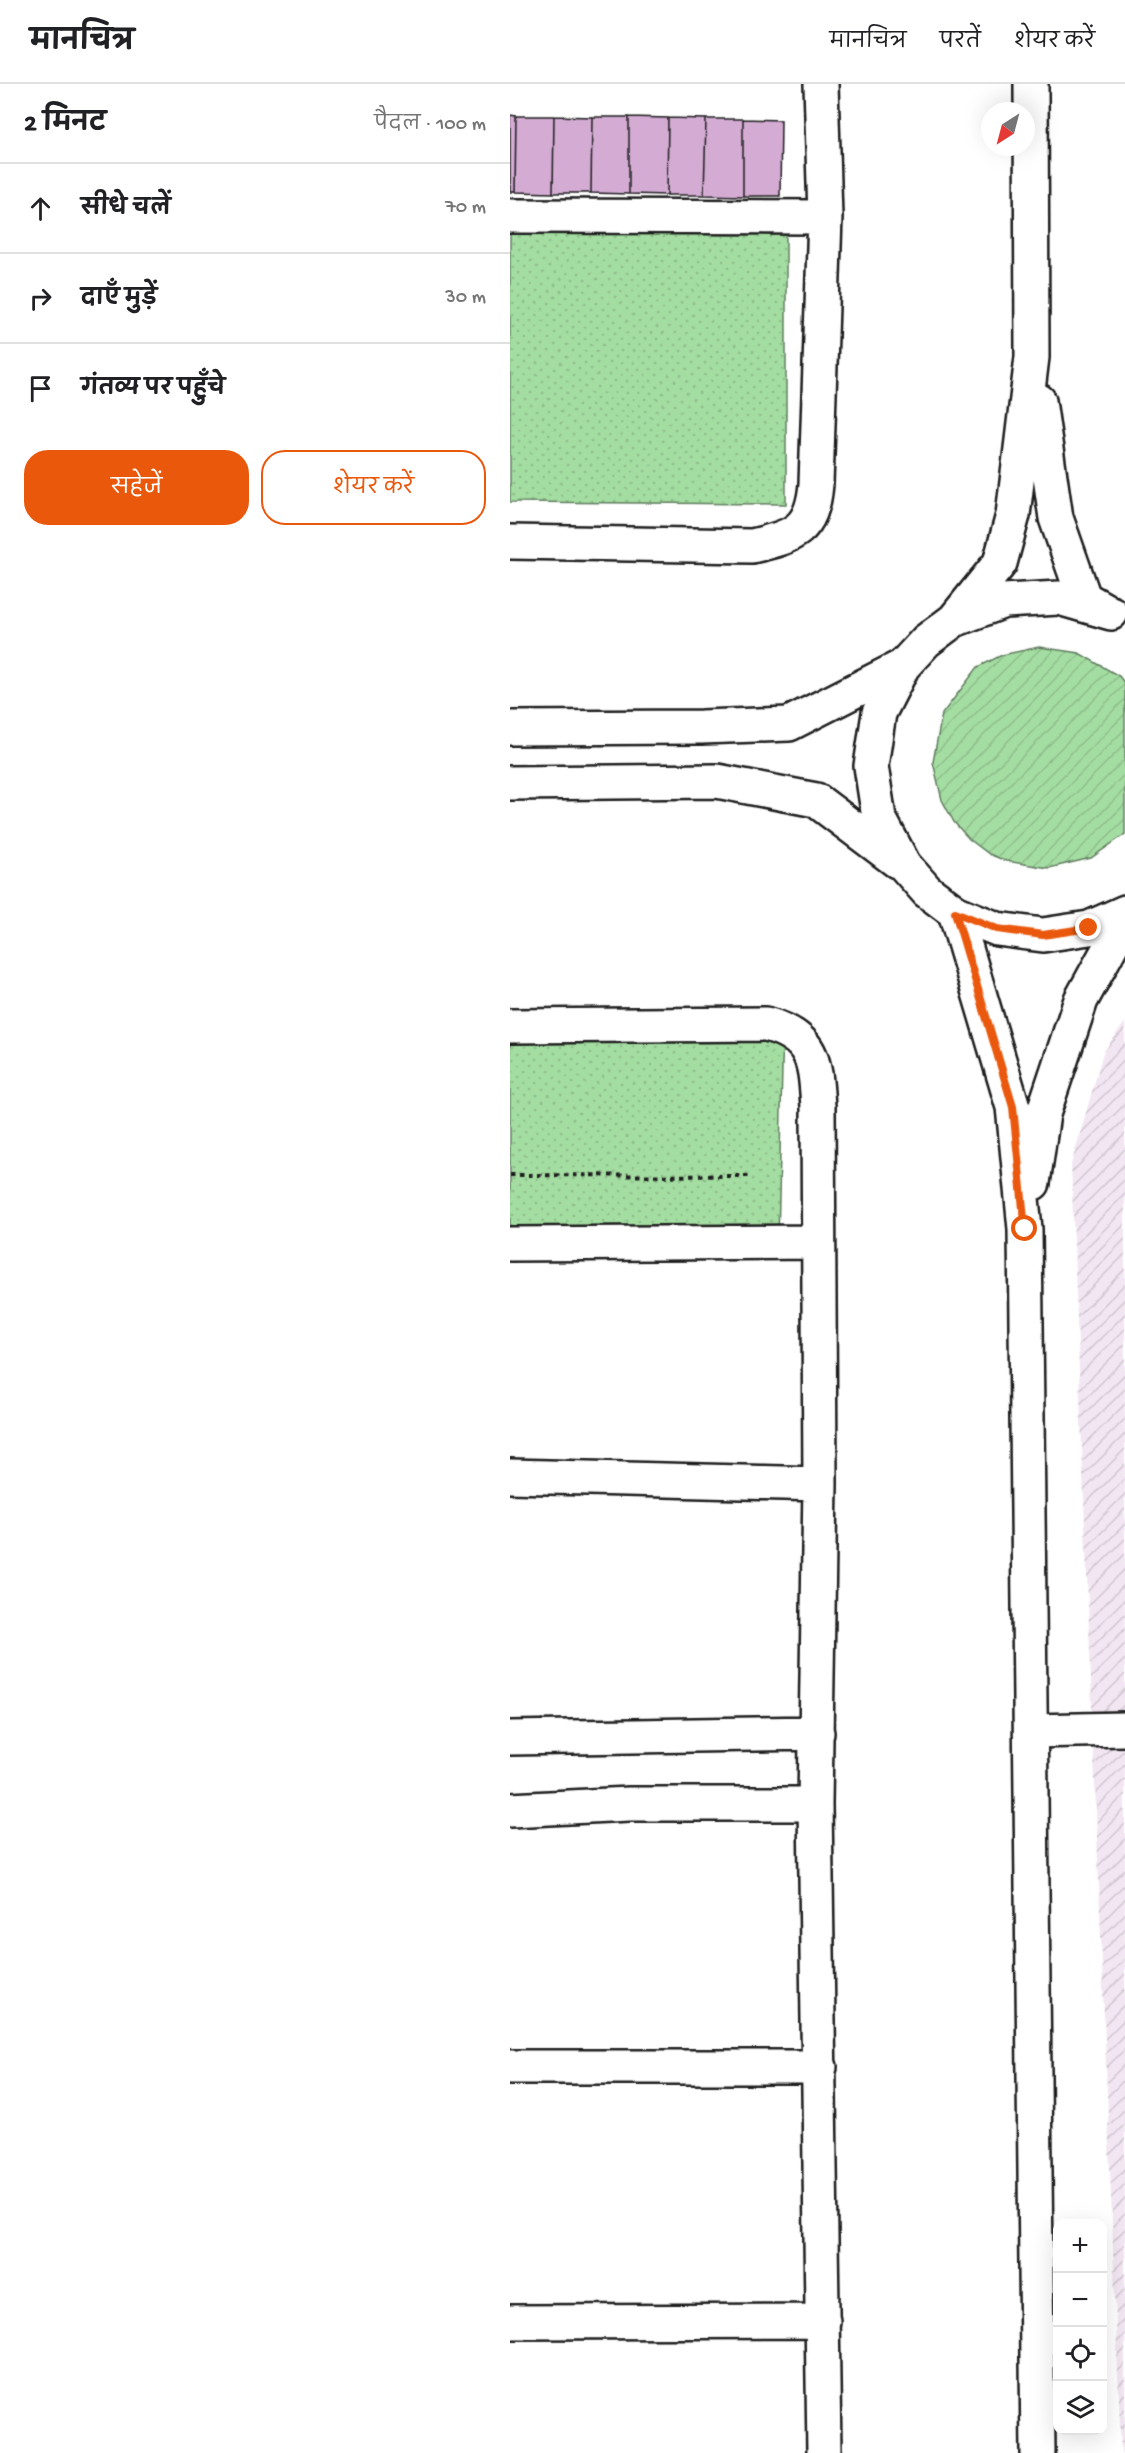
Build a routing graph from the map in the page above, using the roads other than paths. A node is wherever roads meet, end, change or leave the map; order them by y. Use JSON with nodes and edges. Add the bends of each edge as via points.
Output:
{"nodes":[{"id":1,"x":821,"y":84,"type":"edge"},
{"id":2,"x":1031,"y":84,"type":"edge"},
{"id":3,"x":510,"y":216,"type":"edge"},
{"id":4,"x":825,"y":217,"type":"junction"},
{"id":5,"x":1032,"y":357,"type":"junction"},
{"id":6,"x":510,"y":542,"type":"edge"},
{"id":7,"x":1118,"y":617,"type":"edge"},
{"id":8,"x":954,"y":620,"type":"junction"},
{"id":9,"x":903,"y":666,"type":"junction"},
{"id":10,"x":510,"y":728,"type":"edge"},
{"id":11,"x":510,"y":783,"type":"edge"},
{"id":12,"x":904,"y":865,"type":"junction"},
{"id":13,"x":955,"y":912,"type":"junction"},
{"id":14,"x":1125,"y":912,"type":"edge"},
{"id":15,"x":1125,"y":920,"type":"edge"},
{"id":16,"x":510,"y":1026,"type":"edge"},
{"id":17,"x":1025,"y":1229,"type":"junction"},
{"id":18,"x":818,"y":1242,"type":"junction"},
{"id":19,"x":510,"y":1244,"type":"edge"},
{"id":20,"x":510,"y":1476,"type":"edge"},
{"id":21,"x":820,"y":1484,"type":"junction"},
{"id":22,"x":1125,"y":1729,"type":"edge"},
{"id":23,"x":1030,"y":1731,"type":"junction"},
{"id":24,"x":817,"y":1733,"type":"junction"},
{"id":25,"x":510,"y":1738,"type":"edge"},
{"id":26,"x":815,"y":1804,"type":"junction"},
{"id":27,"x":510,"y":1810,"type":"edge"},
{"id":28,"x":510,"y":2067,"type":"edge"},
{"id":29,"x":820,"y":2067,"type":"junction"},
{"id":30,"x":823,"y":2320,"type":"junction"},
{"id":31,"x":510,"y":2322,"type":"edge"},
{"id":32,"x":824,"y":2453,"type":"edge"},
{"id":33,"x":1038,"y":2453,"type":"edge"}],
"edges":[{"from":1,"to":4,"type":"street"},
{"from":2,"to":5,"type":"street"},
{"from":3,"to":4,"type":"street"},
{"from":4,"to":6,"type":"street","via":[[816,484],[811,515],[805,524],[779,540],[752,546]]},
{"from":5,"to":7,"type":"street","via":[[1056,518],[1084,598]]},
{"from":5,"to":8,"type":"street","via":[[1013,515],[1000,563]]},
{"from":7,"to":8,"type":"street","via":[[1059,598],[1004,601]]},
{"from":8,"to":9,"type":"street"},
{"from":9,"to":10,"type":"street","via":[[789,724]]},
{"from":9,"to":12,"type":"street","via":[[879,713],[871,766],[879,818]]},
{"from":11,"to":12,"type":"street","via":[[717,781],[816,800]]},
{"from":12,"to":13,"type":"street","via":[[927,891]]},
{"from":13,"to":14,"type":"street","via":[[997,929],[1043,935],[1089,928]]},
{"from":13,"to":17,"type":"street","via":[[1013,1107]]},
{"from":15,"to":17,"type":"street","via":[[1081,1000],[1043,1114]]},
{"from":16,"to":18,"type":"street","via":[[766,1024],[800,1040],[812,1056],[817,1087]]},
{"from":17,"to":23,"type":"street"},
{"from":18,"to":19,"type":"street"},
{"from":18,"to":21,"type":"street"},
{"from":20,"to":21,"type":"street"},
{"from":21,"to":24,"type":"street"},
{"from":22,"to":23,"type":"street"},
{"from":23,"to":33,"type":"street"},
{"from":24,"to":25,"type":"street"},
{"from":24,"to":26,"type":"street"},
{"from":26,"to":27,"type":"street","via":[[629,1804]]},
{"from":26,"to":29,"type":"street"},
{"from":28,"to":29,"type":"street"},
{"from":29,"to":30,"type":"street"},
{"from":30,"to":31,"type":"street"},
{"from":30,"to":32,"type":"street"}]}
